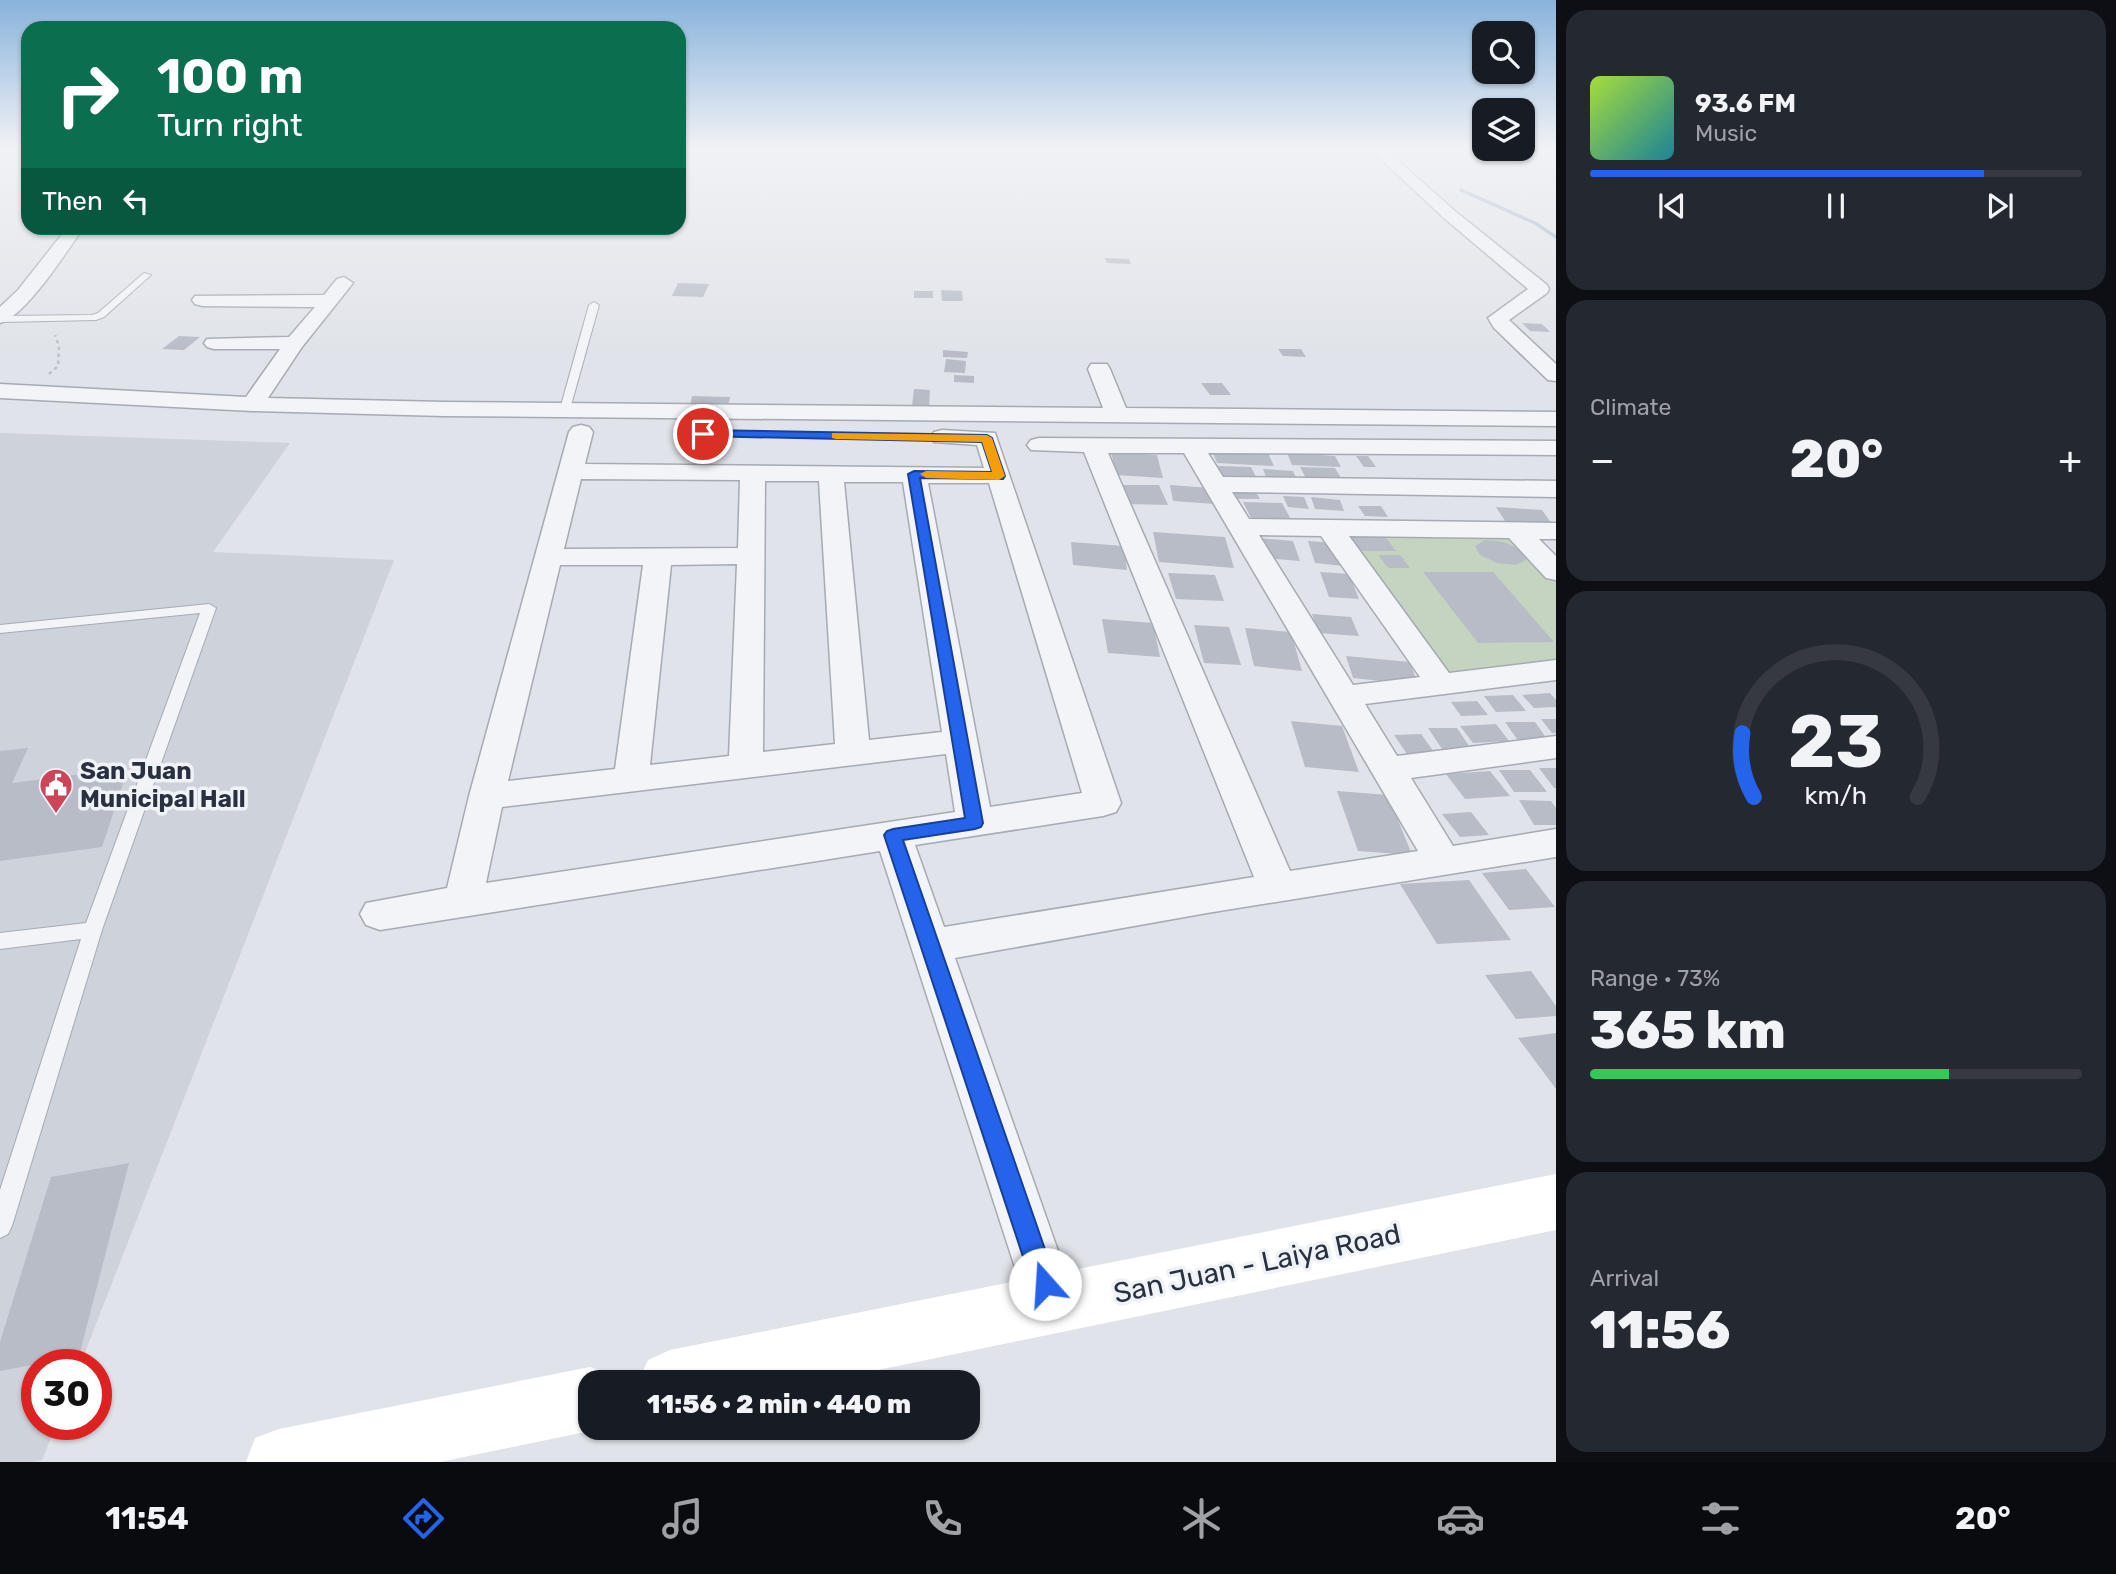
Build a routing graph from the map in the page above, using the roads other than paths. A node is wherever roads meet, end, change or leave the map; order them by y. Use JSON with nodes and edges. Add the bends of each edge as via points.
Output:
{"nodes":[{"id":1,"x":1453,"y":217,"type":"edge"},
{"id":2,"x":70,"y":235,"type":"edge"},
{"id":3,"x":147,"y":275,"type":"dead end"},
{"id":4,"x":344,"y":284,"type":"dead end"},
{"id":5,"x":202,"y":300,"type":"dead end"},
{"id":6,"x":328,"y":301,"type":"junction"},
{"id":7,"x":594,"y":305,"type":"dead end"},
{"id":8,"x":0,"y":318,"type":"edge"},
{"id":9,"x":214,"y":342,"type":"dead end"},
{"id":10,"x":295,"y":343,"type":"junction"},
{"id":11,"x":1099,"y":369,"type":"dead end"},
{"id":12,"x":1556,"y":375,"type":"edge"},
{"id":13,"x":0,"y":391,"type":"edge"},
{"id":14,"x":252,"y":404,"type":"junction"},
{"id":15,"x":754,"y":416,"type":"dead end"},
{"id":16,"x":1118,"y":417,"type":"junction"},
{"id":17,"x":1556,"y":419,"type":"edge"},
{"id":18,"x":573,"y":421,"type":"junction"},
{"id":19,"x":548,"y":431,"type":"dead end"},
{"id":20,"x":918,"y":437,"type":"dead end"},
{"id":21,"x":989,"y":443,"type":"junction"},
{"id":22,"x":1093,"y":446,"type":"junction"},
{"id":23,"x":1192,"y":446,"type":"junction"},
{"id":24,"x":1516,"y":448,"type":"junction"},
{"id":25,"x":1556,"y":448,"type":"edge"},
{"id":26,"x":571,"y":471,"type":"junction"},
{"id":27,"x":753,"y":473,"type":"junction"},
{"id":28,"x":831,"y":473,"type":"junction"},
{"id":29,"x":914,"y":474,"type":"junction"},
{"id":30,"x":999,"y":476,"type":"junction"},
{"id":31,"x":1215,"y":484,"type":"junction"},
{"id":32,"x":1556,"y":487,"type":"edge"},
{"id":33,"x":1242,"y":527,"type":"junction"},
{"id":34,"x":1329,"y":528,"type":"junction"},
{"id":35,"x":1516,"y":530,"type":"junction"},
{"id":36,"x":1556,"y":531,"type":"edge"},
{"id":37,"x":658,"y":556,"type":"junction"},
{"id":38,"x":751,"y":556,"type":"junction"},
{"id":39,"x":549,"y":557,"type":"junction"},
{"id":40,"x":1556,"y":572,"type":"edge"},
{"id":41,"x":0,"y":629,"type":"edge"},
{"id":42,"x":1556,"y":670,"type":"edge"},
{"id":43,"x":1441,"y":684,"type":"junction"},
{"id":44,"x":1344,"y":695,"type":"junction"},
{"id":45,"x":960,"y":741,"type":"junction"},
{"id":46,"x":1556,"y":747,"type":"edge"},
{"id":47,"x":853,"y":753,"type":"junction"},
{"id":48,"x":746,"y":765,"type":"junction"},
{"id":49,"x":1389,"y":769,"type":"junction"},
{"id":50,"x":631,"y":779,"type":"junction"},
{"id":51,"x":487,"y":796,"type":"junction"},
{"id":52,"x":975,"y":823,"type":"junction"},
{"id":53,"x":893,"y":835,"type":"junction"},
{"id":54,"x":1556,"y":843,"type":"edge"},
{"id":55,"x":1443,"y":861,"type":"junction"},
{"id":56,"x":1278,"y":888,"type":"junction"},
{"id":57,"x":463,"y":901,"type":"junction"},
{"id":58,"x":380,"y":914,"type":"dead end"},
{"id":59,"x":93,"y":930,"type":"junction"},
{"id":60,"x":0,"y":941,"type":"edge"},
{"id":61,"x":931,"y":946,"type":"junction"},
{"id":62,"x":1556,"y":1202,"type":"edge"},
{"id":63,"x":0,"y":1226,"type":"edge"},
{"id":64,"x":1052,"y":1305,"type":"junction"},
{"id":65,"x":730,"y":1370,"type":"edge"},
{"id":66,"x":578,"y":1401,"type":"edge"},
{"id":67,"x":279,"y":1462,"type":"edge"}],
"edges":[{"from":1,"to":12,"type":"street","via":[[1540,289],[1498,318]]},
{"from":2,"to":8,"type":"street","via":[[26,294]]},
{"from":3,"to":8,"type":"lane","via":[[93,318]]},
{"from":4,"to":6,"type":"street"},
{"from":5,"to":6,"type":"street"},
{"from":6,"to":10,"type":"street"},
{"from":7,"to":18,"type":"lane"},
{"from":9,"to":10,"type":"street"},
{"from":10,"to":14,"type":"street"},
{"from":11,"to":16,"type":"street"},
{"from":13,"to":14,"type":"street"},
{"from":14,"to":18,"type":"street"},
{"from":15,"to":18,"type":"street","via":[[752,434]]},
{"from":16,"to":17,"type":"street"},
{"from":16,"to":18,"type":"street"},
{"from":18,"to":19,"type":"street"},
{"from":18,"to":26,"type":"street"},
{"from":20,"to":21,"type":"street","via":[[987,438]]},
{"from":21,"to":22,"type":"street"},
{"from":21,"to":30,"type":"street"},
{"from":22,"to":23,"type":"street"},
{"from":22,"to":56,"type":"street"},
{"from":23,"to":24,"type":"street"},
{"from":23,"to":31,"type":"street"},
{"from":24,"to":25,"type":"street"},
{"from":24,"to":32,"type":"street"},
{"from":26,"to":27,"type":"street"},
{"from":26,"to":39,"type":"street"},
{"from":27,"to":28,"type":"street"},
{"from":27,"to":38,"type":"street"},
{"from":28,"to":29,"type":"street"},
{"from":28,"to":47,"type":"street"},
{"from":29,"to":30,"type":"street"},
{"from":29,"to":45,"type":"street"},
{"from":30,"to":52,"type":"street","via":[[1103,803]]},
{"from":31,"to":32,"type":"street"},
{"from":31,"to":33,"type":"street"},
{"from":33,"to":34,"type":"street"},
{"from":33,"to":44,"type":"street"},
{"from":34,"to":35,"type":"street"},
{"from":34,"to":43,"type":"street"},
{"from":35,"to":36,"type":"street"},
{"from":35,"to":40,"type":"street"},
{"from":37,"to":38,"type":"street"},
{"from":37,"to":39,"type":"street"},
{"from":37,"to":50,"type":"street"},
{"from":38,"to":48,"type":"street"},
{"from":39,"to":51,"type":"street"},
{"from":41,"to":59,"type":"lane","via":[[209,608]]},
{"from":42,"to":43,"type":"street"},
{"from":43,"to":44,"type":"street"},
{"from":44,"to":49,"type":"street"},
{"from":45,"to":47,"type":"street"},
{"from":45,"to":52,"type":"street"},
{"from":46,"to":49,"type":"street"},
{"from":47,"to":48,"type":"street"},
{"from":48,"to":50,"type":"street"},
{"from":49,"to":55,"type":"street"},
{"from":50,"to":51,"type":"street"},
{"from":51,"to":57,"type":"street"},
{"from":52,"to":53,"type":"street"},
{"from":53,"to":57,"type":"street"},
{"from":53,"to":61,"type":"street"},
{"from":54,"to":55,"type":"street"},
{"from":55,"to":56,"type":"street"},
{"from":56,"to":61,"type":"street"},
{"from":57,"to":58,"type":"street"},
{"from":59,"to":60,"type":"lane"},
{"from":59,"to":63,"type":"lane"},
{"from":61,"to":64,"type":"street"},
{"from":62,"to":64,"type":"main road","name":"San Juan - Laiya Road"},
{"from":64,"to":65,"type":"main road","name":"San Juan - Laiya Road"},
{"from":66,"to":67,"type":"main road"}]}
